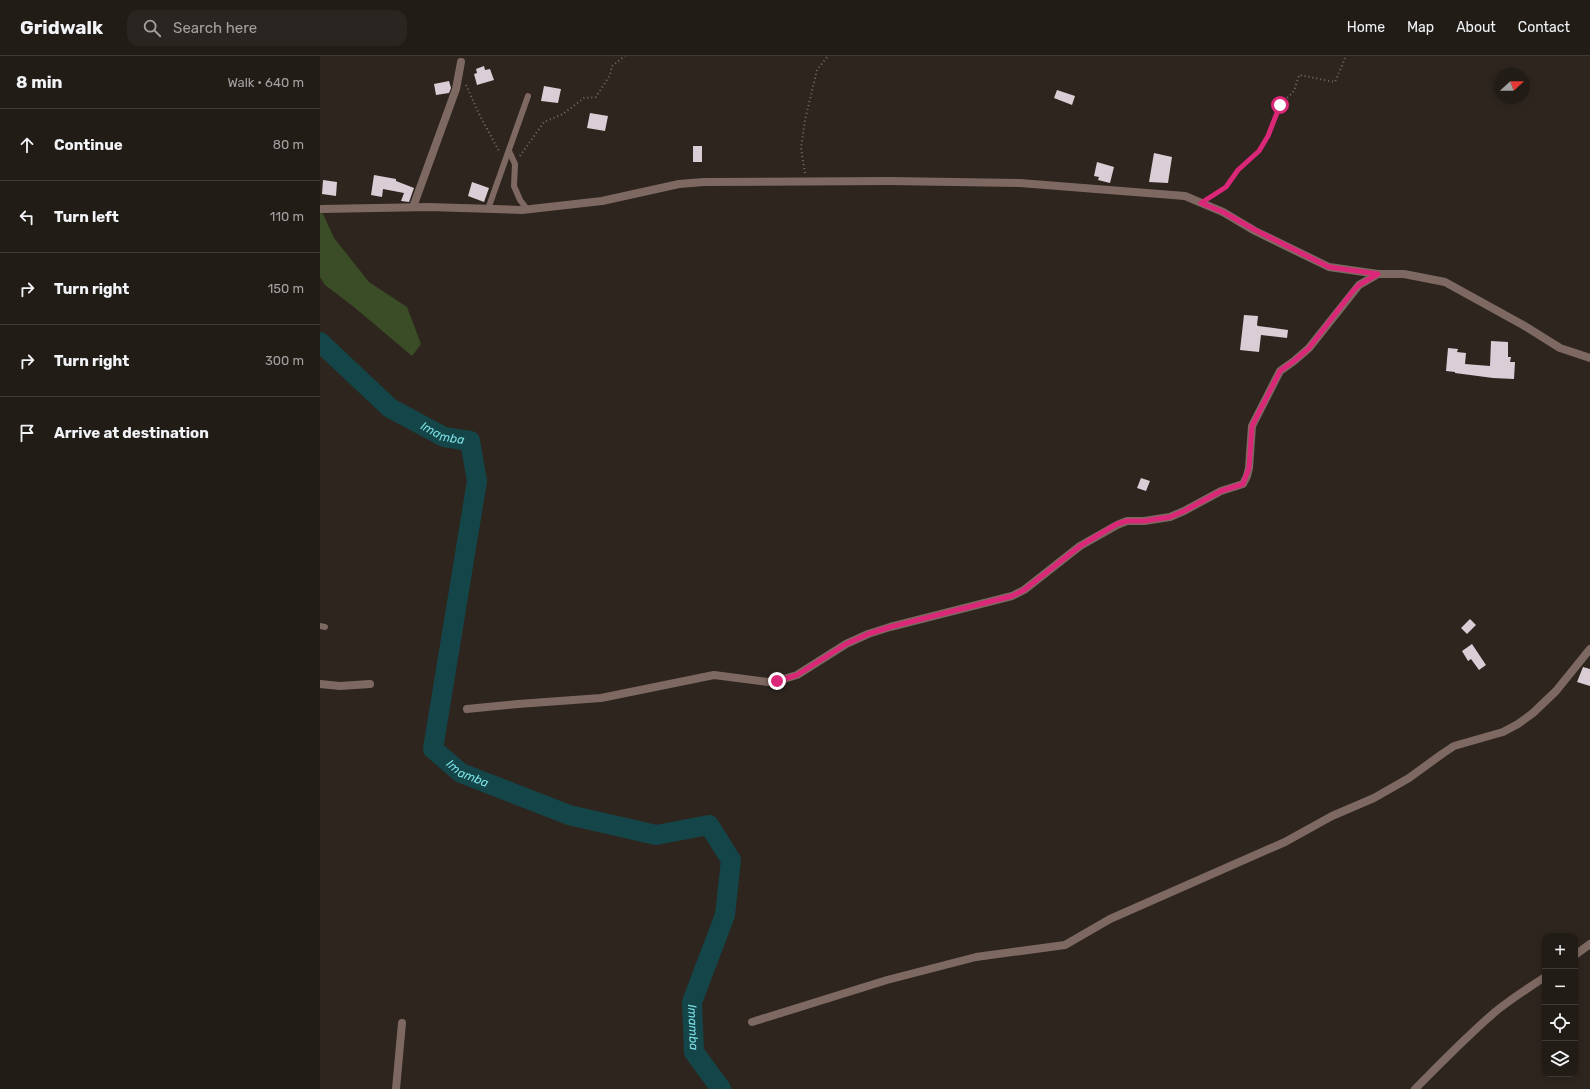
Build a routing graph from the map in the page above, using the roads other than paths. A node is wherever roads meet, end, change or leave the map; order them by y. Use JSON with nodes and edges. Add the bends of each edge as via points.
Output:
{"nodes":[{"id":1,"x":461,"y":62,"type":"dead end"},
{"id":2,"x":528,"y":96,"type":"dead end"},
{"id":3,"x":509,"y":151,"type":"junction"},
{"id":4,"x":413,"y":207,"type":"junction"},
{"id":5,"x":322,"y":209,"type":"dead end"},
{"id":6,"x":488,"y":209,"type":"junction"},
{"id":7,"x":527,"y":209,"type":"junction"},
{"id":8,"x":1378,"y":274,"type":"junction"},
{"id":9,"x":1590,"y":358,"type":"edge"},
{"id":10,"x":1590,"y":649,"type":"edge"},
{"id":11,"x":320,"y":684,"type":"edge"},
{"id":12,"x":370,"y":684,"type":"dead end"},
{"id":13,"x":467,"y":709,"type":"dead end"},
{"id":14,"x":1590,"y":944,"type":"edge"},
{"id":15,"x":1578,"y":953,"type":"edge"},
{"id":16,"x":1542,"y":979,"type":"edge"},
{"id":17,"x":752,"y":1022,"type":"dead end"},
{"id":18,"x":402,"y":1024,"type":"dead end"},
{"id":19,"x":396,"y":1089,"type":"edge"},
{"id":20,"x":1415,"y":1089,"type":"edge"}],
"edges":[{"from":1,"to":4,"type":"street","via":[[458,82]]},
{"from":2,"to":3,"type":"lane"},
{"from":3,"to":6,"type":"lane"},
{"from":3,"to":7,"type":"lane","via":[[515,164],[514,186]]},
{"from":4,"to":5,"type":"street"},
{"from":4,"to":6,"type":"street"},
{"from":6,"to":7,"type":"street"},
{"from":7,"to":8,"type":"street","via":[[602,201],[679,184],[704,182],[1020,183],[1185,196],[1223,212],[1329,267]]},
{"from":8,"to":9,"type":"street","via":[[1404,274],[1445,282],[1560,348]]},
{"from":8,"to":13,"type":"street","via":[[1356,288],[1309,348],[1280,371],[1252,426],[1249,468],[1243,484],[1221,491],[1170,517],[1117,524],[1080,546],[1024,590],[1012,596],[868,634],[846,644],[797,675],[777,681],[714,675],[601,698]]},
{"from":10,"to":17,"type":"street","via":[[1556,691],[1518,724],[1503,732],[1454,746],[1409,778],[1374,798],[1332,816],[1284,842],[1110,919],[1065,945],[976,957],[887,980]]},
{"from":11,"to":12,"type":"street"},
{"from":14,"to":15,"type":"street"},
{"from":16,"to":20,"type":"street","via":[[1496,1011]]},
{"from":18,"to":19,"type":"street"}]}
